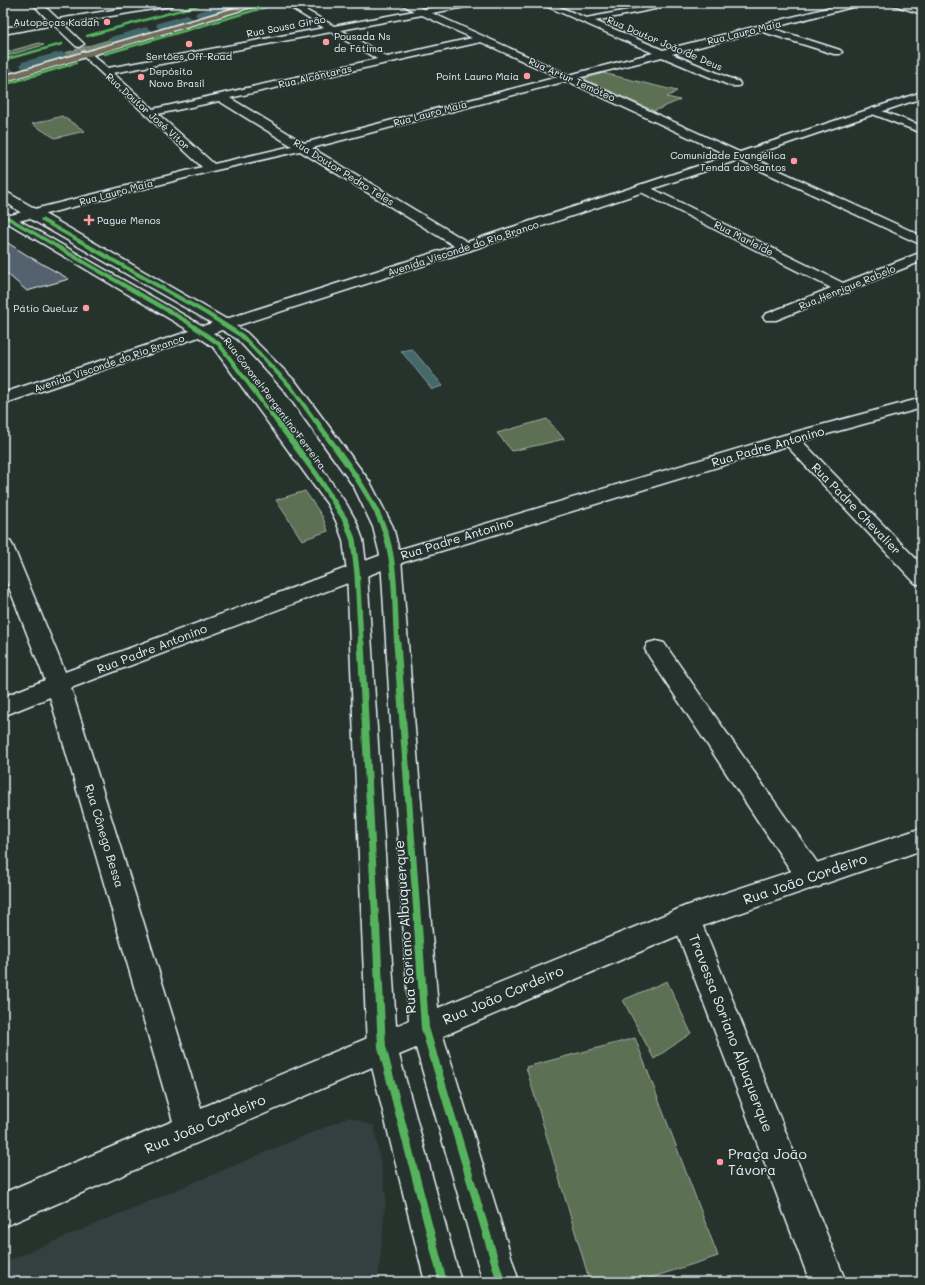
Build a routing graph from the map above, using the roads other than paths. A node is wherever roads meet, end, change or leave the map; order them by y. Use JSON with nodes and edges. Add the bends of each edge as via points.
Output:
{"nodes":[{"id":1,"x":36,"y":3,"type":"edge"},
{"id":2,"x":171,"y":3,"type":"edge"},
{"id":3,"x":262,"y":3,"type":"edge"},
{"id":4,"x":287,"y":3,"type":"edge"},
{"id":5,"x":403,"y":3,"type":"edge"},
{"id":6,"x":471,"y":3,"type":"edge"},
{"id":7,"x":543,"y":3,"type":"edge"},
{"id":8,"x":857,"y":3,"type":"edge"},
{"id":9,"x":891,"y":3,"type":"edge"},
{"id":10,"x":216,"y":5,"type":"dead end"},
{"id":11,"x":657,"y":6,"type":"dead end"},
{"id":12,"x":806,"y":8,"type":"dead end"},
{"id":13,"x":922,"y":11,"type":"edge"},
{"id":14,"x":422,"y":12,"type":"junction"},
{"id":15,"x":819,"y":12,"type":"junction"},
{"id":16,"x":584,"y":20,"type":"junction"},
{"id":17,"x":55,"y":22,"type":"junction"},
{"id":18,"x":761,"y":28,"type":"junction"},
{"id":19,"x":332,"y":29,"type":"junction"},
{"id":20,"x":3,"y":31,"type":"edge"},
{"id":21,"x":480,"y":39,"type":"junction"},
{"id":22,"x":78,"y":44,"type":"junction"},
{"id":23,"x":837,"y":52,"type":"dead end"},
{"id":24,"x":660,"y":53,"type":"junction"},
{"id":25,"x":86,"y":54,"type":"junction"},
{"id":26,"x":386,"y":60,"type":"junction"},
{"id":27,"x":3,"y":66,"type":"edge"},
{"id":28,"x":105,"y":72,"type":"junction"},
{"id":29,"x":568,"y":77,"type":"junction"},
{"id":30,"x":3,"y":79,"type":"edge"},
{"id":31,"x":735,"y":84,"type":"dead end"},
{"id":32,"x":922,"y":95,"type":"edge"},
{"id":33,"x":222,"y":98,"type":"junction"},
{"id":34,"x":874,"y":111,"type":"junction"},
{"id":35,"x":150,"y":113,"type":"junction"},
{"id":36,"x":922,"y":130,"type":"edge"},
{"id":37,"x":302,"y":146,"type":"junction"},
{"id":38,"x":740,"y":156,"type":"junction"},
{"id":39,"x":211,"y":168,"type":"junction"},
{"id":40,"x":643,"y":188,"type":"junction"},
{"id":41,"x":3,"y":194,"type":"edge"},
{"id":42,"x":32,"y":214,"type":"junction"},
{"id":43,"x":5,"y":219,"type":"edge"},
{"id":44,"x":922,"y":241,"type":"edge"},
{"id":45,"x":466,"y":247,"type":"junction"},
{"id":46,"x":922,"y":256,"type":"edge"},
{"id":47,"x":845,"y":289,"type":"junction"},
{"id":48,"x":772,"y":317,"type":"dead end"},
{"id":49,"x":224,"y":324,"type":"junction"},
{"id":50,"x":202,"y":332,"type":"junction"},
{"id":51,"x":3,"y":398,"type":"edge"},
{"id":52,"x":922,"y":403,"type":"edge"},
{"id":53,"x":790,"y":439,"type":"junction"},
{"id":54,"x":3,"y":546,"type":"edge"},
{"id":55,"x":391,"y":559,"type":"junction"},
{"id":56,"x":357,"y":572,"type":"junction"},
{"id":57,"x":922,"y":578,"type":"edge"},
{"id":58,"x":656,"y":649,"type":"dead end"},
{"id":59,"x":58,"y":684,"type":"junction"},
{"id":60,"x":3,"y":707,"type":"edge"},
{"id":61,"x":922,"y":838,"type":"edge"},
{"id":62,"x":811,"y":877,"type":"junction"},
{"id":63,"x":686,"y":918,"type":"junction"},
{"id":64,"x":425,"y":1028,"type":"junction"},
{"id":65,"x":382,"y":1047,"type":"junction"},
{"id":66,"x":192,"y":1130,"type":"junction"},
{"id":67,"x":3,"y":1210,"type":"edge"},
{"id":68,"x":443,"y":1282,"type":"edge"},
{"id":69,"x":501,"y":1282,"type":"edge"},
{"id":70,"x":828,"y":1282,"type":"edge"}],
"edges":[{"from":1,"to":17,"type":"street"},
{"from":2,"to":17,"type":"street"},
{"from":3,"to":25,"type":"main road"},
{"from":4,"to":19,"type":"street"},
{"from":5,"to":14,"type":"street","name":"Rua Artur Temóteo"},
{"from":6,"to":14,"type":"street","name":"Rua Sousa Girão"},
{"from":7,"to":16,"type":"street","name":"Rua Doutor João de Deus"},
{"from":8,"to":15,"type":"street","name":"Rua Lauro Maia"},
{"from":9,"to":13,"type":"street"},
{"from":10,"to":22,"type":"main road"},
{"from":11,"to":16,"type":"street"},
{"from":12,"to":15,"type":"street"},
{"from":14,"to":19,"type":"street","name":"Rua Sousa Girão"},
{"from":14,"to":21,"type":"street","name":"Rua Artur Temóteo"},
{"from":15,"to":18,"type":"street","name":"Rua Lauro Maia"},
{"from":16,"to":24,"type":"street","name":"Rua Doutor João de Deus"},
{"from":17,"to":20,"type":"street"},
{"from":17,"to":22,"type":"street"},
{"from":18,"to":23,"type":"street"},
{"from":18,"to":24,"type":"street","name":"Rua Lauro Maia"},
{"from":19,"to":26,"type":"street"},
{"from":19,"to":28,"type":"street","name":"Rua Sousa Girão"},
{"from":21,"to":26,"type":"street","name":"Rua Alcântaras"},
{"from":21,"to":29,"type":"street","name":"Rua Artur Temóteo"},
{"from":22,"to":27,"type":"main road"},
{"from":24,"to":29,"type":"street","name":"Rua Lauro Maia"},
{"from":24,"to":31,"type":"street","name":"Rua Doutor João de Deus"},
{"from":25,"to":28,"type":"street","name":"Rua Doutor José Vitor"},
{"from":25,"to":30,"type":"main road"},
{"from":26,"to":33,"type":"street","name":"Rua Alcântaras"},
{"from":28,"to":35,"type":"street","name":"Rua Doutor José Vitor"},
{"from":29,"to":37,"type":"street","name":"Rua Lauro Maia"},
{"from":29,"to":38,"type":"street","name":"Rua Artur Temóteo"},
{"from":32,"to":34,"type":"street","name":"Avenida Visconde do Rio Branco"},
{"from":33,"to":35,"type":"street","name":"Rua Alcântaras"},
{"from":33,"to":37,"type":"street","name":"Rua Doutor Pedro Teles"},
{"from":34,"to":36,"type":"street"},
{"from":34,"to":38,"type":"street","name":"Avenida Visconde do Rio Branco"},
{"from":35,"to":39,"type":"street","name":"Rua Doutor José Vitor"},
{"from":37,"to":39,"type":"street","name":"Rua Lauro Maia"},
{"from":37,"to":45,"type":"street","name":"Rua Doutor Pedro Teles"},
{"from":38,"to":40,"type":"street","name":"Avenida Visconde do Rio Branco"},
{"from":38,"to":44,"type":"street","name":"Rua Artur Temóteo"},
{"from":39,"to":42,"type":"street","name":"Rua Lauro Maia"},
{"from":40,"to":45,"type":"street","name":"Avenida Visconde do Rio Branco"},
{"from":40,"to":47,"type":"street","name":"Rua Marleide"},
{"from":41,"to":42,"type":"street","name":"Rua Coronel Pergentino Ferreira"},
{"from":42,"to":43,"type":"street","name":"Rua Lauro Maia"},
{"from":42,"to":49,"type":"street","name":"Rua Coronel Pergentino Ferreira"},
{"from":43,"to":50,"type":"street","name":"Rua Coronel Pergentino Ferreira"},
{"from":45,"to":49,"type":"street","name":"Avenida Visconde do Rio Branco"},
{"from":46,"to":47,"type":"street","name":"Rua Henrique Rabelo"},
{"from":47,"to":48,"type":"street","name":"Rua Henrique Rabelo"},
{"from":49,"to":50,"type":"street","name":"Avenida Visconde do Rio Branco"},
{"from":49,"to":55,"type":"street","name":"Rua Coronel Pergentino Ferreira","via":[[242,336],[290,386],[339,451],[372,503],[383,527]]},
{"from":50,"to":51,"type":"street","name":"Avenida Visconde do Rio Branco"},
{"from":50,"to":56,"type":"street","name":"Rua Coronel Pergentino Ferreira","via":[[219,344],[337,505],[353,540]]},
{"from":52,"to":53,"type":"street","name":"Rua Padre Antonino"},
{"from":53,"to":55,"type":"street","name":"Rua Padre Antonino"},
{"from":53,"to":57,"type":"street","name":"Rua Padre Chevalier"},
{"from":54,"to":59,"type":"street","name":"Rua Cônego Bessa"},
{"from":55,"to":56,"type":"street","name":"Rua Padre Antonino"},
{"from":55,"to":64,"type":"street","name":"Rua Soriano Albuquerque"},
{"from":56,"to":59,"type":"street","name":"Rua Padre Antonino"},
{"from":56,"to":65,"type":"street"},
{"from":58,"to":62,"type":"street"},
{"from":59,"to":60,"type":"street","name":"Rua Padre Antonino"},
{"from":59,"to":66,"type":"street","name":"Rua Cônego Bessa"},
{"from":61,"to":62,"type":"street","name":"Rua João Cordeiro"},
{"from":62,"to":63,"type":"street","name":"Rua João Cordeiro"},
{"from":63,"to":64,"type":"street","name":"Rua João Cordeiro"},
{"from":63,"to":70,"type":"street","name":"Travessa Soriano Albuquerque"},
{"from":64,"to":65,"type":"street","name":"Rua João Cordeiro"},
{"from":64,"to":69,"type":"street","name":"Rua Soriano Albuquerque"},
{"from":65,"to":66,"type":"street","name":"Rua João Cordeiro"},
{"from":65,"to":68,"type":"street"},
{"from":66,"to":67,"type":"street","name":"Rua João Cordeiro"}]}
